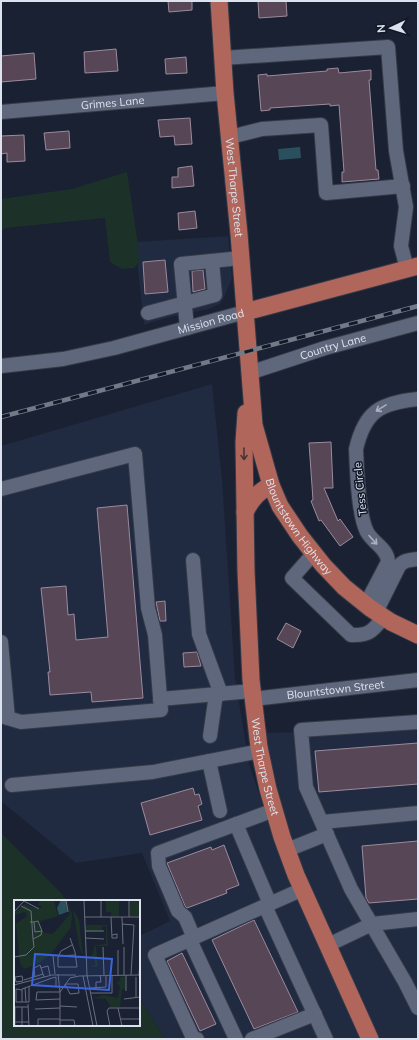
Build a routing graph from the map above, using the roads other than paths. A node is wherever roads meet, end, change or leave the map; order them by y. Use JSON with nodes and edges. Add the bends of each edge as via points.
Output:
{"nodes":[{"id":1,"x":219,"y":1,"type":"edge"},
{"id":2,"x":223,"y":58,"type":"junction"},
{"id":3,"x":225,"y":93,"type":"junction"},
{"id":4,"x":1,"y":112,"type":"edge"},
{"id":5,"x":230,"y":137,"type":"junction"},
{"id":6,"x":403,"y":186,"type":"junction"},
{"id":7,"x":241,"y":258,"type":"junction"},
{"id":8,"x":212,"y":261,"type":"junction"},
{"id":9,"x":412,"y":267,"type":"edge"},
{"id":10,"x":185,"y":303,"type":"junction"},
{"id":11,"x":245,"y":312,"type":"junction"},
{"id":12,"x":148,"y":313,"type":"dead end"},
{"id":13,"x":418,"y":323,"type":"edge"},
{"id":14,"x":187,"y":328,"type":"junction"},
{"id":15,"x":1,"y":366,"type":"edge"},
{"id":16,"x":249,"y":373,"type":"junction"},
{"id":17,"x":418,"y":399,"type":"edge"},
{"id":18,"x":271,"y":486,"type":"junction"},
{"id":19,"x":1,"y":489,"type":"edge"},
{"id":20,"x":246,"y":512,"type":"junction"},
{"id":21,"x":314,"y":553,"type":"junction"},
{"id":22,"x":418,"y":559,"type":"edge"},
{"id":23,"x":194,"y":560,"type":"dead end"},
{"id":24,"x":390,"y":570,"type":"junction"},
{"id":25,"x":375,"y":611,"type":"junction"},
{"id":26,"x":418,"y":635,"type":"edge"},
{"id":27,"x":1,"y":642,"type":"edge"},
{"id":28,"x":418,"y":680,"type":"edge"},
{"id":29,"x":219,"y":694,"type":"junction"},
{"id":30,"x":252,"y":695,"type":"junction"},
{"id":31,"x":160,"y":699,"type":"junction"},
{"id":32,"x":5,"y":717,"type":"edge"},
{"id":33,"x":418,"y":722,"type":"edge"},
{"id":34,"x":210,"y":736,"type":"dead end"},
{"id":35,"x":260,"y":751,"type":"junction"},
{"id":36,"x":209,"y":761,"type":"junction"},
{"id":37,"x":12,"y":785,"type":"dead end"},
{"id":38,"x":274,"y":810,"type":"junction"},
{"id":39,"x":220,"y":811,"type":"dead end"},
{"id":40,"x":418,"y":813,"type":"edge"},
{"id":41,"x":236,"y":824,"type":"junction"},
{"id":42,"x":325,"y":828,"type":"junction"},
{"id":43,"x":287,"y":850,"type":"junction"},
{"id":44,"x":303,"y":890,"type":"junction"},
{"id":45,"x":267,"y":905,"type":"junction"},
{"id":46,"x":418,"y":919,"type":"edge"},
{"id":47,"x":372,"y":924,"type":"junction"},
{"id":48,"x":192,"y":939,"type":"junction"},
{"id":49,"x":328,"y":945,"type":"junction"},
{"id":50,"x":418,"y":1008,"type":"edge"},
{"id":51,"x":315,"y":1014,"type":"junction"},
{"id":52,"x":197,"y":1039,"type":"edge"},
{"id":53,"x":236,"y":1039,"type":"edge"},
{"id":54,"x":252,"y":1039,"type":"edge"},
{"id":55,"x":326,"y":1039,"type":"edge"},
{"id":56,"x":370,"y":1039,"type":"edge"}],
"edges":[{"from":1,"to":2,"type":"main road","name":"West Tharpe Street"},
{"from":2,"to":3,"type":"main road","name":"West Tharpe Street"},
{"from":2,"to":6,"type":"street","via":[[388,47],[396,151]]},
{"from":3,"to":4,"type":"street","name":"Grimes Lane"},
{"from":3,"to":5,"type":"main road","name":"West Tharpe Street"},
{"from":5,"to":6,"type":"street","via":[[262,129],[321,125],[326,193]]},
{"from":5,"to":7,"type":"main road","name":"West Tharpe Street"},
{"from":6,"to":9,"type":"street","via":[[406,207],[401,246]]},
{"from":7,"to":8,"type":"street"},
{"from":7,"to":11,"type":"main road","name":"West Tharpe Street"},
{"from":8,"to":10,"type":"street","via":[[215,295]]},
{"from":8,"to":10,"type":"street","via":[[181,264]]},
{"from":9,"to":11,"type":"main road","name":"Mission Road"},
{"from":10,"to":12,"type":"street"},
{"from":10,"to":14,"type":"street"},
{"from":11,"to":14,"type":"street","name":"Mission Road"},
{"from":11,"to":16,"type":"main road","name":"West Tharpe Street"},
{"from":13,"to":16,"type":"street","name":"Country Lane","via":[[325,348]]},
{"from":14,"to":15,"type":"street","name":"Mission Road","via":[[63,359]]},
{"from":16,"to":18,"type":"main road","name":"Blountstown Highway","via":[[254,425]]},
{"from":16,"to":20,"type":"main road","name":"West Tharpe Street","one_way":true,"via":[[244,442]]},
{"from":17,"to":24,"type":"street","name":"Tess Circle","one_way":true,"via":[[398,401],[377,410],[363,427],[356,449],[361,515],[369,535],[386,552]]},
{"from":18,"to":20,"type":"main road","via":[[260,491],[252,499]]},
{"from":18,"to":21,"type":"main road","name":"Blountstown Highway","via":[[280,506]]},
{"from":19,"to":31,"type":"street","via":[[135,454],[148,608],[155,635]]},
{"from":20,"to":30,"type":"main road","name":"West Tharpe Street"},
{"from":21,"to":25,"type":"main road","name":"Blountstown Highway","via":[[344,587]]},
{"from":21,"to":25,"type":"street","via":[[292,578],[351,635],[362,636],[371,632]]},
{"from":22,"to":24,"type":"street","via":[[402,562]]},
{"from":23,"to":29,"type":"street","via":[[199,634]]},
{"from":24,"to":25,"type":"street"},
{"from":25,"to":26,"type":"main road","name":"Blountstown Highway"},
{"from":27,"to":32,"type":"street"},
{"from":28,"to":30,"type":"street","name":"Blountstown Street"},
{"from":29,"to":30,"type":"street","name":"Blountstown Street"},
{"from":29,"to":31,"type":"street","name":"Blountstown Street"},
{"from":29,"to":34,"type":"street"},
{"from":30,"to":35,"type":"main road","name":"West Tharpe Street"},
{"from":31,"to":32,"type":"street","via":[[161,710],[21,722]]},
{"from":33,"to":42,"type":"street","via":[[301,730],[306,787]]},
{"from":35,"to":36,"type":"street"},
{"from":35,"to":38,"type":"main road","name":"West Tharpe Street"},
{"from":36,"to":37,"type":"street","via":[[153,772]]},
{"from":36,"to":39,"type":"street"},
{"from":38,"to":41,"type":"street"},
{"from":38,"to":43,"type":"main road","name":"West Tharpe Street"},
{"from":40,"to":42,"type":"street"},
{"from":41,"to":45,"type":"street"},
{"from":41,"to":48,"type":"street","via":[[158,853],[158,866],[178,911],[185,917]]},
{"from":42,"to":43,"type":"street"},
{"from":42,"to":47,"type":"street","via":[[351,889]]},
{"from":43,"to":44,"type":"main road","name":"West Tharpe Street"},
{"from":44,"to":45,"type":"street"},
{"from":44,"to":49,"type":"main road","name":"West Tharpe Street"},
{"from":45,"to":48,"type":"street"},
{"from":45,"to":51,"type":"street"},
{"from":46,"to":47,"type":"street"},
{"from":47,"to":49,"type":"street"},
{"from":47,"to":50,"type":"street"},
{"from":48,"to":52,"type":"street","via":[[155,956],[193,1038]]},
{"from":48,"to":53,"type":"street"},
{"from":49,"to":56,"type":"main road","name":"West Tharpe Street"},
{"from":51,"to":54,"type":"street"},
{"from":51,"to":55,"type":"street"}]}
